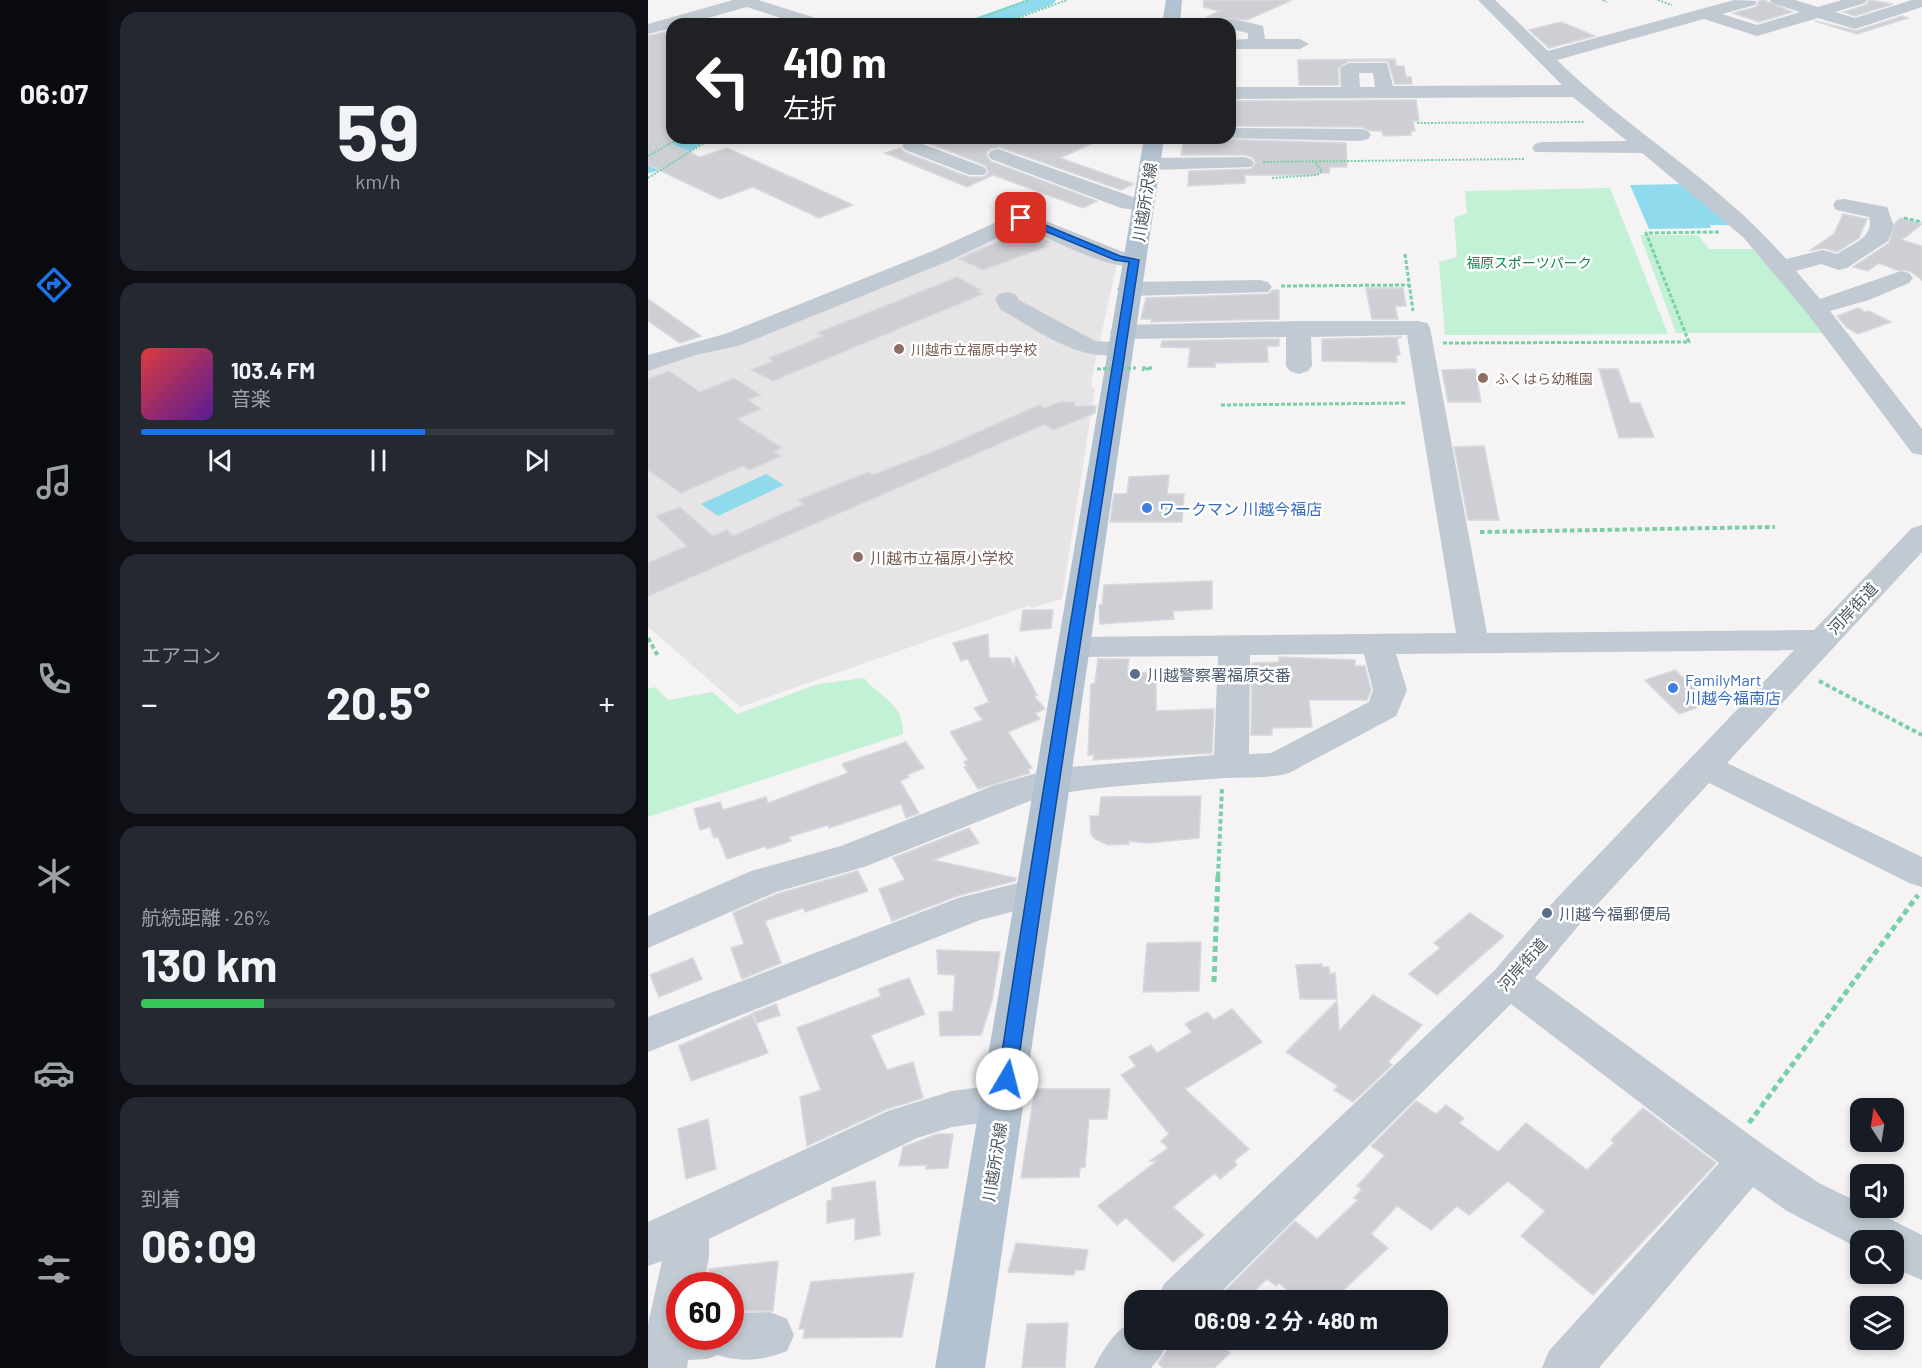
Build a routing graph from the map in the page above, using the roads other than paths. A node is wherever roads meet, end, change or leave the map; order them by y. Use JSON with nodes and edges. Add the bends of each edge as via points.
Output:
{"nodes":[{"id":1,"x":1174,"y":0,"type":"edge"},
{"id":2,"x":1489,"y":0,"type":"edge"},
{"id":3,"x":1778,"y":0,"type":"edge"},
{"id":4,"x":744,"y":1,"type":"edge"},
{"id":5,"x":1743,"y":3,"type":"edge"},
{"id":6,"x":1849,"y":6,"type":"edge"},
{"id":7,"x":1918,"y":10,"type":"edge"},
{"id":8,"x":1707,"y":14,"type":"junction"},
{"id":9,"x":1800,"y":17,"type":"junction"},
{"id":10,"x":686,"y":18,"type":"edge"},
{"id":11,"x":797,"y":18,"type":"edge"},
{"id":12,"x":1172,"y":18,"type":"edge"},
{"id":13,"x":666,"y":24,"type":"edge"},
{"id":14,"x":1236,"y":25,"type":"edge"},
{"id":15,"x":648,"y":29,"type":"edge"},
{"id":16,"x":1584,"y":31,"type":"dead end"},
{"id":17,"x":1236,"y":44,"type":"edge"},
{"id":18,"x":1256,"y":44,"type":"junction"},
{"id":19,"x":1300,"y":44,"type":"dead end"},
{"id":20,"x":1536,"y":51,"type":"junction"},
{"id":21,"x":1578,"y":91,"type":"junction"},
{"id":22,"x":1236,"y":93,"type":"edge"},
{"id":23,"x":1236,"y":134,"type":"edge"},
{"id":24,"x":1361,"y":135,"type":"dead end"},
{"id":25,"x":912,"y":146,"type":"dead end"},
{"id":26,"x":1647,"y":147,"type":"junction"},
{"id":27,"x":1542,"y":148,"type":"road end"},
{"id":28,"x":1152,"y":151,"type":"edge"},
{"id":29,"x":1244,"y":163,"type":"road end"},
{"id":30,"x":1143,"y":205,"type":"junction"},
{"id":31,"x":1844,"y":205,"type":"dead end"},
{"id":32,"x":1782,"y":267,"type":"junction"},
{"id":33,"x":1132,"y":274,"type":"junction"},
{"id":34,"x":1904,"y":279,"type":"edge"},
{"id":35,"x":1260,"y":287,"type":"road end"},
{"id":36,"x":1007,"y":299,"type":"dead end"},
{"id":37,"x":1815,"y":308,"type":"junction"},
{"id":38,"x":1298,"y":328,"type":"junction"},
{"id":39,"x":1119,"y":354,"type":"junction"},
{"id":40,"x":648,"y":363,"type":"edge"},
{"id":41,"x":1299,"y":366,"type":"dead end"},
{"id":42,"x":1922,"y":447,"type":"edge"},
{"id":43,"x":1922,"y":534,"type":"edge"},
{"id":44,"x":1822,"y":640,"type":"junction"},
{"id":45,"x":1473,"y":642,"type":"junction"},
{"id":46,"x":1377,"y":644,"type":"junction"},
{"id":47,"x":1234,"y":646,"type":"junction"},
{"id":48,"x":1075,"y":647,"type":"junction"},
{"id":49,"x":1227,"y":766,"type":"junction"},
{"id":50,"x":1704,"y":766,"type":"junction"},
{"id":51,"x":1054,"y":781,"type":"junction"},
{"id":52,"x":1922,"y":873,"type":"edge"},
{"id":53,"x":1034,"y":892,"type":"junction"},
{"id":54,"x":648,"y":933,"type":"edge"},
{"id":55,"x":1509,"y":981,"type":"junction"},
{"id":56,"x":648,"y":1035,"type":"edge"},
{"id":57,"x":1004,"y":1102,"type":"junction"},
{"id":58,"x":1740,"y":1154,"type":"junction"},
{"id":59,"x":1867,"y":1230,"type":"edge"},
{"id":60,"x":666,"y":1237,"type":"edge"},
{"id":61,"x":1904,"y":1250,"type":"edge"},
{"id":62,"x":1922,"y":1259,"type":"edge"},
{"id":63,"x":683,"y":1272,"type":"edge"},
{"id":64,"x":1190,"y":1290,"type":"edge"},
{"id":65,"x":1135,"y":1350,"type":"edge"},
{"id":66,"x":960,"y":1368,"type":"edge"},
{"id":67,"x":1119,"y":1368,"type":"edge"},
{"id":68,"x":1567,"y":1368,"type":"edge"}],
"edges":[{"from":1,"to":12,"type":"main road"},
{"from":2,"to":20,"type":"street"},
{"from":3,"to":9,"type":"street"},
{"from":4,"to":10,"type":"street"},
{"from":4,"to":11,"type":"street"},
{"from":5,"to":8,"type":"street"},
{"from":5,"to":9,"type":"street"},
{"from":6,"to":9,"type":"street"},
{"from":7,"to":9,"type":"street","via":[[1895,11],[1855,24]]},
{"from":8,"to":9,"type":"street","via":[[1757,31]]},
{"from":8,"to":20,"type":"street"},
{"from":13,"to":15,"type":"street"},
{"from":14,"to":18,"type":"street","via":[[1257,30]]},
{"from":16,"to":20,"type":"street"},
{"from":17,"to":18,"type":"street"},
{"from":18,"to":19,"type":"street"},
{"from":20,"to":21,"type":"street"},
{"from":21,"to":22,"type":"street"},
{"from":21,"to":26,"type":"street"},
{"from":23,"to":24,"type":"street"},
{"from":25,"to":30,"type":"street","via":[[972,169],[1006,152]]},
{"from":26,"to":27,"type":"street"},
{"from":26,"to":32,"type":"street","via":[[1751,232]]},
{"from":28,"to":29,"type":"street"},
{"from":28,"to":30,"type":"main road","name":"川越所沢線"},
{"from":30,"to":33,"type":"main road","name":"川越所沢線"},
{"from":31,"to":32,"type":"street","via":[[1879,212],[1880,236],[1839,263],[1823,257]]},
{"from":32,"to":37,"type":"street"},
{"from":33,"to":35,"type":"street"},
{"from":33,"to":39,"type":"main road","name":"川越所沢線"},
{"from":33,"to":40,"type":"street","via":[[1118,258],[1021,218],[942,255],[732,340]]},
{"from":34,"to":37,"type":"street"},
{"from":36,"to":39,"type":"street","via":[[1008,304],[1090,348]]},
{"from":37,"to":42,"type":"street"},
{"from":38,"to":39,"type":"street"},
{"from":38,"to":41,"type":"street"},
{"from":38,"to":45,"type":"street","via":[[1418,332]]},
{"from":39,"to":48,"type":"main road","name":"川越所沢線"},
{"from":43,"to":44,"type":"street","name":"河岸街道"},
{"from":44,"to":45,"type":"street"},
{"from":44,"to":50,"type":"street","name":"河岸街道"},
{"from":45,"to":46,"type":"street"},
{"from":46,"to":47,"type":"street"},
{"from":46,"to":49,"type":"street","via":[[1390,690],[1384,708],[1277,765]]},
{"from":47,"to":48,"type":"street"},
{"from":47,"to":49,"type":"street"},
{"from":48,"to":51,"type":"main road","name":"川越所沢線"},
{"from":49,"to":51,"type":"street"},
{"from":50,"to":52,"type":"street"},
{"from":50,"to":55,"type":"street","name":"河岸街道","via":[[1569,910]]},
{"from":51,"to":53,"type":"main road","name":"川越所沢線"},
{"from":51,"to":54,"type":"street","via":[[1008,794],[851,857],[764,881]]},
{"from":53,"to":56,"type":"street","via":[[972,908]]},
{"from":53,"to":57,"type":"main road","name":"川越所沢線"},
{"from":55,"to":58,"type":"street"},
{"from":55,"to":64,"type":"street","name":"河岸街道"},
{"from":57,"to":60,"type":"street","via":[[945,1110],[903,1124]]},
{"from":57,"to":66,"type":"main road","name":"川越所沢線"},
{"from":58,"to":59,"type":"street","via":[[1803,1197]]},
{"from":58,"to":68,"type":"street"},
{"from":60,"to":63,"type":"street","via":[[686,1256]]},
{"from":61,"to":62,"type":"street"},
{"from":65,"to":67,"type":"street"}]}
